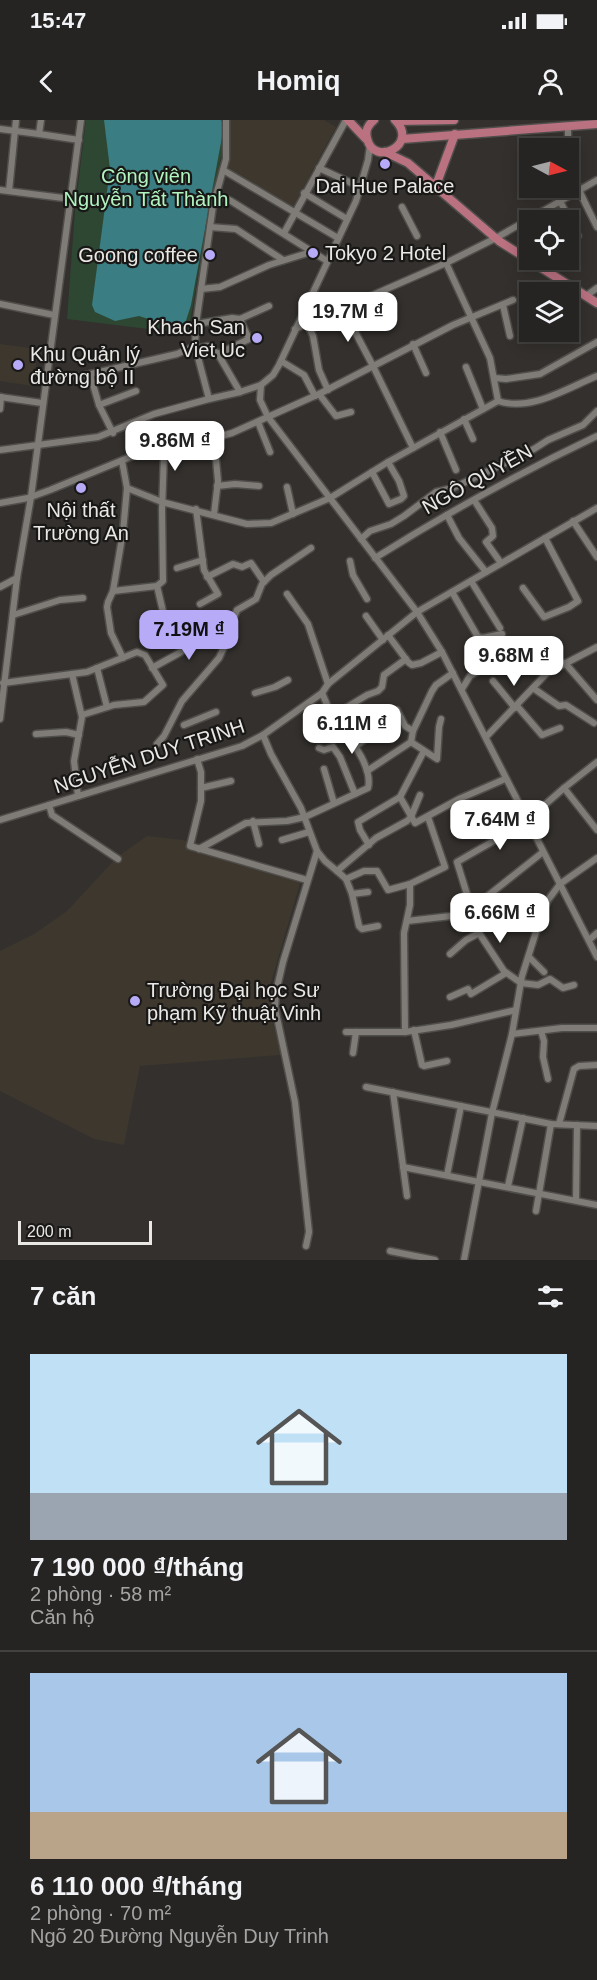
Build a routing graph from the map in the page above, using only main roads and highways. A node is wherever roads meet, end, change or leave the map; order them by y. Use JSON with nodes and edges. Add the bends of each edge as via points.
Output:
{"nodes":[{"id":1,"x":348,"y":120,"type":"edge"},
{"id":2,"x":373,"y":120,"type":"edge"},
{"id":3,"x":454,"y":120,"type":"edge"},
{"id":4,"x":396,"y":121,"type":"edge"},
{"id":5,"x":564,"y":124,"type":"edge"},
{"id":6,"x":597,"y":124,"type":"edge"},
{"id":7,"x":455,"y":134,"type":"junction"},
{"id":8,"x":401,"y":141,"type":"junction"},
{"id":9,"x":369,"y":144,"type":"junction"},
{"id":10,"x":384,"y":152,"type":"junction"},
{"id":11,"x":408,"y":163,"type":"junction"},
{"id":12,"x":434,"y":186,"type":"junction"},
{"id":13,"x":597,"y":303,"type":"edge"}],
"edges":[{"from":1,"to":2,"type":"main road"},
{"from":1,"to":9,"type":"main road"},
{"from":2,"to":9,"type":"main road","via":[[366,134]]},
{"from":3,"to":4,"type":"main road"},
{"from":4,"to":8,"type":"main road","via":[[402,132]]},
{"from":5,"to":6,"type":"main road"},
{"from":5,"to":7,"type":"main road"},
{"from":7,"to":8,"type":"main road"},
{"from":7,"to":12,"type":"main road"},
{"from":8,"to":10,"type":"main road"},
{"from":8,"to":11,"type":"main road"},
{"from":9,"to":10,"type":"main road"},
{"from":10,"to":11,"type":"main road"},
{"from":11,"to":12,"type":"main road"},
{"from":12,"to":13,"type":"main road","via":[[496,238]]}]}
